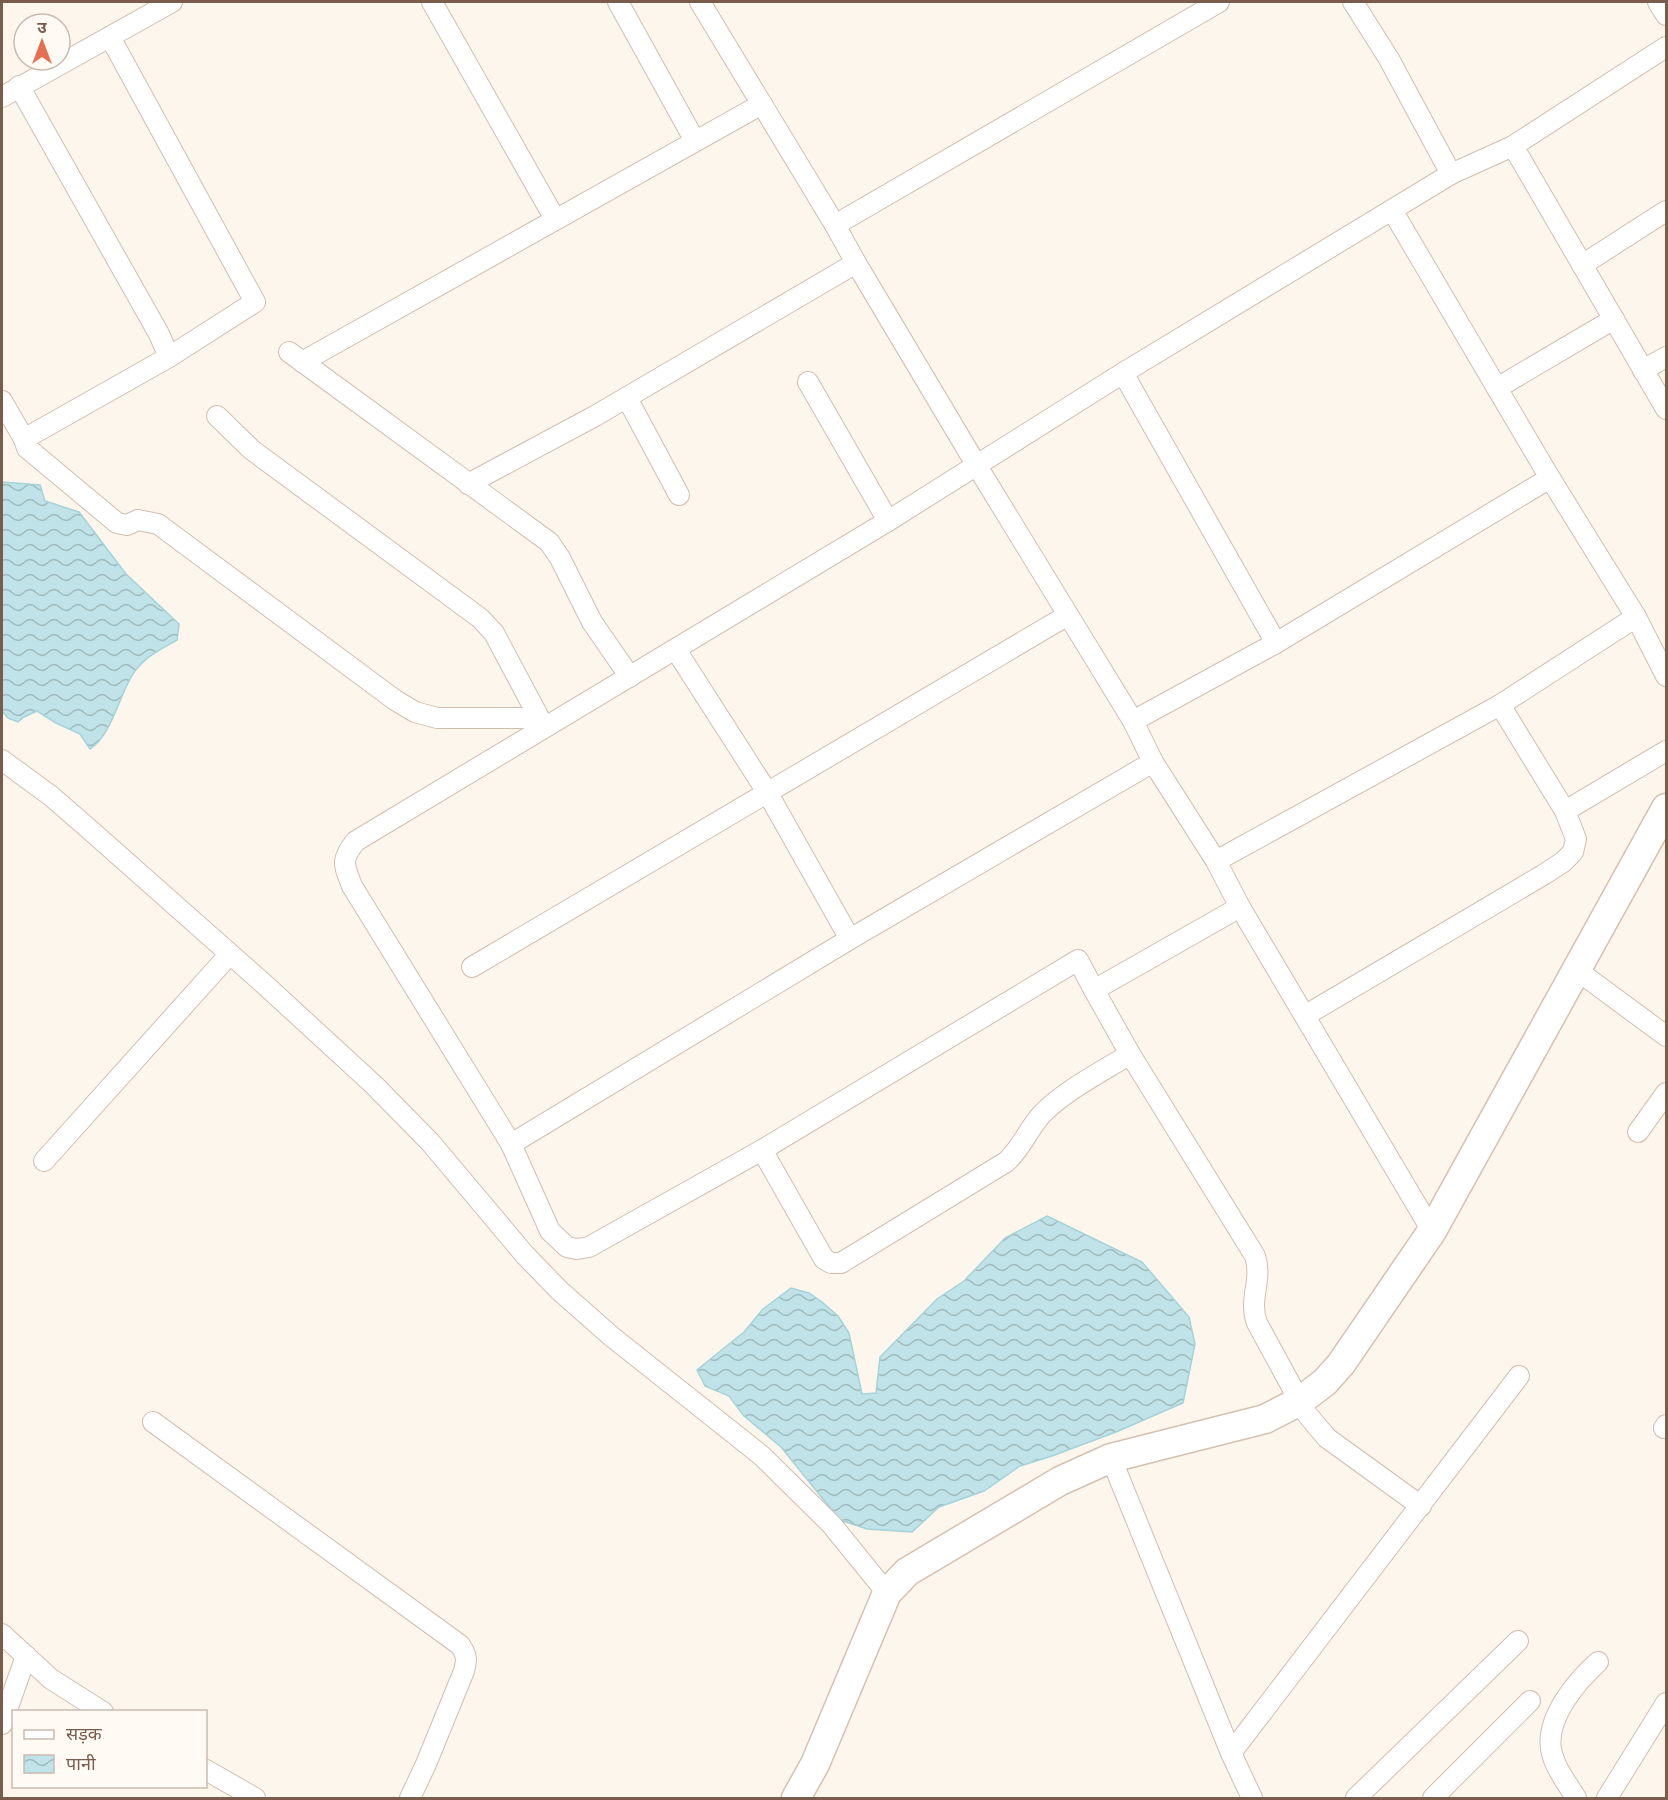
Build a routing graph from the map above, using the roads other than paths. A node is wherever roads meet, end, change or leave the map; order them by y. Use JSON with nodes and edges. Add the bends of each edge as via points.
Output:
{"nodes":[{"id":1,"x":172,"y":2,"type":"edge"},
{"id":2,"x":432,"y":2,"type":"edge"},
{"id":3,"x":618,"y":2,"type":"edge"},
{"id":4,"x":700,"y":2,"type":"edge"},
{"id":5,"x":1219,"y":2,"type":"edge"},
{"id":6,"x":1353,"y":2,"type":"edge"},
{"id":7,"x":1658,"y":2,"type":"edge"},
{"id":8,"x":1666,"y":15,"type":"edge"},
{"id":9,"x":110,"y":37,"type":"junction"},
{"id":10,"x":1666,"y":47,"type":"edge"},
{"id":11,"x":19,"y":86,"type":"junction"},
{"id":12,"x":2,"y":97,"type":"edge"},
{"id":13,"x":762,"y":104,"type":"junction"},
{"id":14,"x":695,"y":141,"type":"junction"},
{"id":15,"x":1513,"y":146,"type":"junction"},
{"id":16,"x":1451,"y":174,"type":"junction"},
{"id":17,"x":1392,"y":210,"type":"junction"},
{"id":18,"x":1666,"y":211,"type":"edge"},
{"id":19,"x":555,"y":219,"type":"junction"},
{"id":20,"x":836,"y":225,"type":"junction"},
{"id":21,"x":856,"y":263,"type":"junction"},
{"id":22,"x":1582,"y":265,"type":"junction"},
{"id":23,"x":1614,"y":319,"type":"junction"},
{"id":24,"x":169,"y":357,"type":"junction"},
{"id":25,"x":1666,"y":357,"type":"edge"},
{"id":26,"x":1643,"y":370,"type":"junction"},
{"id":27,"x":1123,"y":373,"type":"junction"},
{"id":28,"x":808,"y":382,"type":"dead end"},
{"id":29,"x":1497,"y":388,"type":"junction"},
{"id":30,"x":627,"y":398,"type":"junction"},
{"id":31,"x":2,"y":401,"type":"edge"},
{"id":32,"x":1666,"y":409,"type":"edge"},
{"id":33,"x":217,"y":416,"type":"dead end"},
{"id":34,"x":24,"y":439,"type":"junction"},
{"id":35,"x":977,"y":466,"type":"junction"},
{"id":36,"x":1550,"y":478,"type":"junction"},
{"id":37,"x":468,"y":484,"type":"junction"},
{"id":38,"x":679,"y":495,"type":"dead end"},
{"id":39,"x":888,"y":521,"type":"junction"},
{"id":40,"x":1068,"y":615,"type":"junction"},
{"id":41,"x":1636,"y":617,"type":"junction"},
{"id":42,"x":1276,"y":643,"type":"junction"},
{"id":43,"x":676,"y":650,"type":"junction"},
{"id":44,"x":1666,"y":676,"type":"edge"},
{"id":45,"x":630,"y":677,"type":"junction"},
{"id":46,"x":1500,"y":705,"type":"junction"},
{"id":47,"x":1133,"y":722,"type":"junction"},
{"id":48,"x":542,"y":723,"type":"junction"},
{"id":49,"x":1666,"y":751,"type":"edge"},
{"id":50,"x":2,"y":760,"type":"edge"},
{"id":51,"x":1153,"y":762,"type":"junction"},
{"id":52,"x":767,"y":792,"type":"junction"},
{"id":53,"x":1666,"y":808,"type":"edge"},
{"id":54,"x":1565,"y":811,"type":"junction"},
{"id":55,"x":1216,"y":861,"type":"junction"},
{"id":56,"x":1240,"y":907,"type":"junction"},
{"id":57,"x":850,"y":939,"type":"junction"},
{"id":58,"x":229,"y":955,"type":"junction"},
{"id":59,"x":472,"y":967,"type":"dead end"},
{"id":60,"x":1578,"y":971,"type":"junction"},
{"id":61,"x":1094,"y":990,"type":"junction"},
{"id":62,"x":1306,"y":1015,"type":"junction"},
{"id":63,"x":1666,"y":1036,"type":"edge"},
{"id":64,"x":1131,"y":1054,"type":"junction"},
{"id":65,"x":1666,"y":1093,"type":"edge"},
{"id":66,"x":1638,"y":1132,"type":"dead end"},
{"id":67,"x":511,"y":1144,"type":"junction"},
{"id":68,"x":762,"y":1150,"type":"junction"},
{"id":69,"x":44,"y":1161,"type":"dead end"},
{"id":70,"x":1432,"y":1231,"type":"junction"},
{"id":71,"x":1519,"y":1376,"type":"dead end"},
{"id":72,"x":1300,"y":1401,"type":"junction"},
{"id":73,"x":153,"y":1422,"type":"dead end"},
{"id":74,"x":1111,"y":1458,"type":"junction"},
{"id":75,"x":1421,"y":1506,"type":"junction"},
{"id":76,"x":887,"y":1593,"type":"junction"},
{"id":77,"x":2,"y":1634,"type":"edge"},
{"id":78,"x":1518,"y":1641,"type":"dead end"},
{"id":79,"x":26,"y":1656,"type":"junction"},
{"id":80,"x":1598,"y":1662,"type":"dead end"},
{"id":81,"x":1530,"y":1701,"type":"dead end"},
{"id":82,"x":1666,"y":1703,"type":"edge"},
{"id":83,"x":100,"y":1710,"type":"edge"},
{"id":84,"x":2,"y":1724,"type":"edge"},
{"id":85,"x":1231,"y":1753,"type":"junction"},
{"id":86,"x":207,"y":1771,"type":"edge"},
{"id":87,"x":255,"y":1798,"type":"edge"},
{"id":88,"x":410,"y":1798,"type":"edge"},
{"id":89,"x":796,"y":1798,"type":"edge"},
{"id":90,"x":1252,"y":1798,"type":"edge"},
{"id":91,"x":1356,"y":1798,"type":"edge"},
{"id":92,"x":1433,"y":1798,"type":"edge"},
{"id":93,"x":1576,"y":1798,"type":"edge"},
{"id":94,"x":1607,"y":1798,"type":"edge"}],
"edges":[{"from":1,"to":9,"type":"street"},
{"from":2,"to":19,"type":"street"},
{"from":3,"to":14,"type":"street"},
{"from":4,"to":13,"type":"street"},
{"from":5,"to":20,"type":"street"},
{"from":6,"to":16,"type":"street","via":[[1389,59]]},
{"from":7,"to":8,"type":"street"},
{"from":9,"to":11,"type":"street"},
{"from":9,"to":24,"type":"street","via":[[255,302]]},
{"from":10,"to":15,"type":"street"},
{"from":11,"to":12,"type":"street"},
{"from":11,"to":24,"type":"street"},
{"from":13,"to":14,"type":"street"},
{"from":13,"to":20,"type":"street"},
{"from":14,"to":19,"type":"street"},
{"from":15,"to":16,"type":"street"},
{"from":15,"to":22,"type":"street"},
{"from":16,"to":17,"type":"street"},
{"from":17,"to":27,"type":"street"},
{"from":17,"to":29,"type":"street"},
{"from":18,"to":22,"type":"street"},
{"from":19,"to":37,"type":"street","via":[[295,357]]},
{"from":20,"to":21,"type":"street"},
{"from":21,"to":30,"type":"street"},
{"from":21,"to":35,"type":"street"},
{"from":22,"to":23,"type":"street"},
{"from":23,"to":26,"type":"street"},
{"from":23,"to":29,"type":"street"},
{"from":24,"to":34,"type":"street"},
{"from":25,"to":26,"type":"street"},
{"from":26,"to":32,"type":"street"},
{"from":27,"to":35,"type":"street"},
{"from":27,"to":42,"type":"street"},
{"from":28,"to":39,"type":"street"},
{"from":29,"to":36,"type":"street"},
{"from":30,"to":37,"type":"street"},
{"from":30,"to":38,"type":"street"},
{"from":31,"to":34,"type":"street"},
{"from":33,"to":48,"type":"street","via":[[252,450],[480,618],[494,633]]},
{"from":34,"to":48,"type":"street","via":[[27,448],[117,523],[127,525],[138,520],[158,524],[415,712],[437,718]]},
{"from":35,"to":39,"type":"street"},
{"from":35,"to":40,"type":"street"},
{"from":36,"to":41,"type":"street"},
{"from":36,"to":42,"type":"street"},
{"from":37,"to":45,"type":"street","via":[[549,542],[592,622]]},
{"from":39,"to":43,"type":"street"},
{"from":40,"to":47,"type":"street"},
{"from":40,"to":52,"type":"street"},
{"from":41,"to":44,"type":"street"},
{"from":41,"to":46,"type":"street"},
{"from":42,"to":47,"type":"street"},
{"from":43,"to":45,"type":"street"},
{"from":43,"to":52,"type":"street"},
{"from":45,"to":48,"type":"street"},
{"from":46,"to":54,"type":"street"},
{"from":46,"to":55,"type":"street"},
{"from":47,"to":51,"type":"street"},
{"from":48,"to":67,"type":"street","via":[[356,841],[346,852],[345,866],[352,886]]},
{"from":49,"to":54,"type":"street"},
{"from":50,"to":58,"type":"street","via":[[51,796]]},
{"from":51,"to":55,"type":"street"},
{"from":51,"to":57,"type":"street"},
{"from":52,"to":57,"type":"street"},
{"from":52,"to":59,"type":"street"},
{"from":53,"to":60,"type":"street"},
{"from":54,"to":62,"type":"street","via":[[1576,840],[1573,852],[1563,862]]},
{"from":55,"to":56,"type":"street"},
{"from":56,"to":61,"type":"street"},
{"from":56,"to":62,"type":"street"},
{"from":57,"to":67,"type":"street"},
{"from":58,"to":69,"type":"street"},
{"from":58,"to":76,"type":"street","via":[[390,1101],[560,1292],[762,1456],[831,1524]]},
{"from":60,"to":63,"type":"street"},
{"from":60,"to":70,"type":"street"},
{"from":61,"to":64,"type":"street"},
{"from":61,"to":68,"type":"street","via":[[1078,960]]},
{"from":62,"to":70,"type":"street"},
{"from":64,"to":68,"type":"street","via":[[1052,1105],[1006,1162],[842,1263],[824,1259]]},
{"from":64,"to":72,"type":"street","via":[[1255,1256],[1259,1268],[1253,1312]]},
{"from":65,"to":66,"type":"street"},
{"from":67,"to":68,"type":"street","via":[[550,1231],[567,1246],[577,1249],[589,1247]]},
{"from":70,"to":72,"type":"street","via":[[1341,1364]]},
{"from":71,"to":75,"type":"street"},
{"from":72,"to":74,"type":"street","via":[[1265,1419]]},
{"from":72,"to":75,"type":"street","via":[[1327,1438]]},
{"from":73,"to":88,"type":"street","via":[[465,1652],[464,1671]]},
{"from":74,"to":76,"type":"street","via":[[1060,1481],[942,1549],[907,1572]]},
{"from":74,"to":85,"type":"street"},
{"from":75,"to":85,"type":"street"},
{"from":76,"to":89,"type":"street","via":[[815,1764]]},
{"from":77,"to":79,"type":"street"},
{"from":78,"to":91,"type":"street"},
{"from":79,"to":83,"type":"street","via":[[51,1679]]},
{"from":79,"to":84,"type":"street"},
{"from":80,"to":93,"type":"street","via":[[1571,1690],[1552,1735],[1551,1748],[1558,1769]]},
{"from":81,"to":92,"type":"street"},
{"from":82,"to":94,"type":"street"},
{"from":85,"to":90,"type":"street"},
{"from":86,"to":87,"type":"street"}]}
